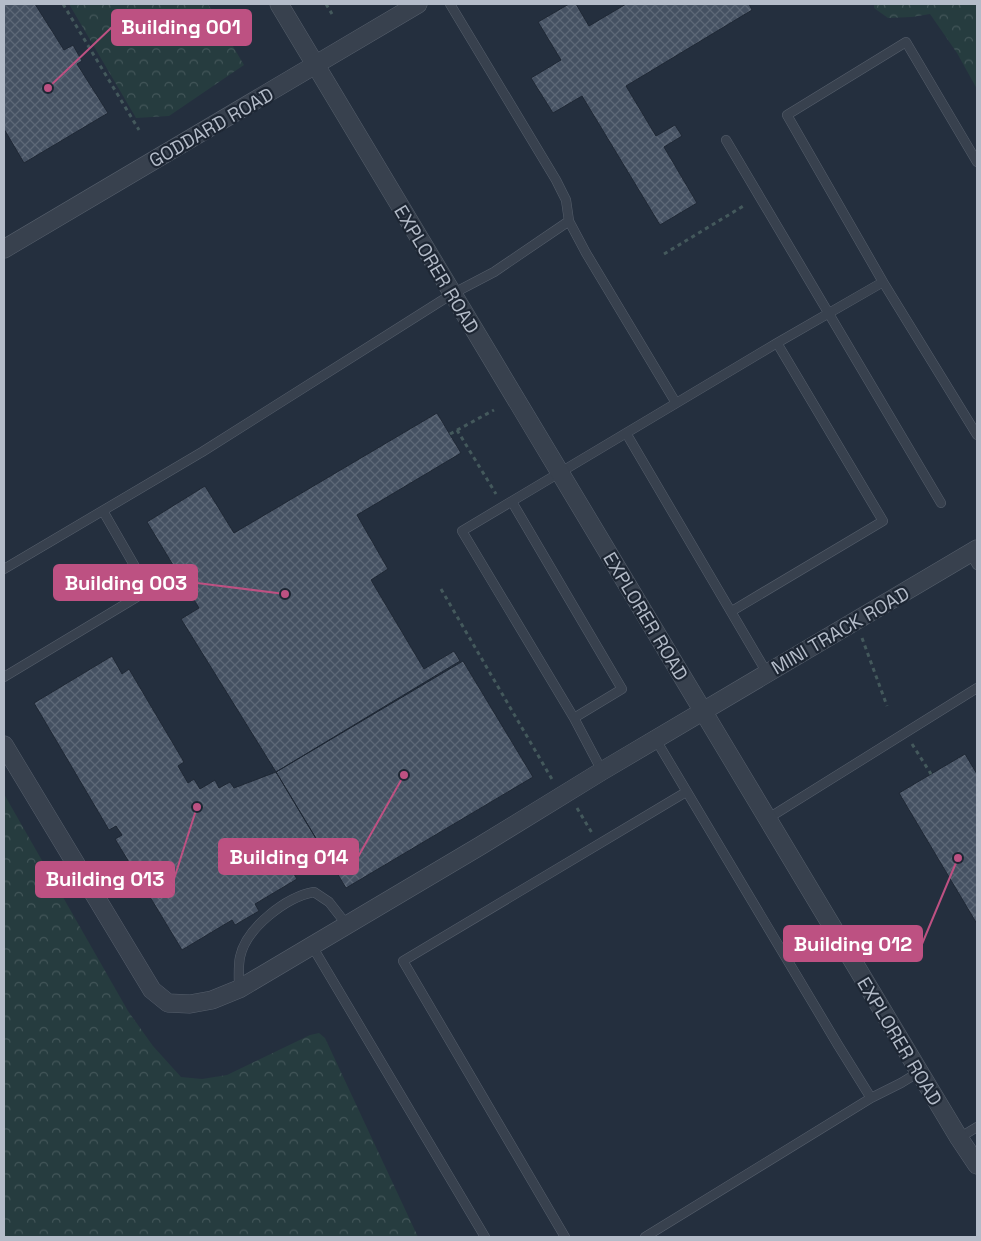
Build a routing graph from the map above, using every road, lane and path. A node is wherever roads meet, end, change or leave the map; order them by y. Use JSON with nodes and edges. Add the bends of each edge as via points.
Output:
{"nodes":[{"id":1,"x":63,"y":4,"type":"edge"},
{"id":2,"x":279,"y":4,"type":"edge"},
{"id":3,"x":326,"y":4,"type":"edge"},
{"id":4,"x":418,"y":4,"type":"edge"},
{"id":5,"x":450,"y":4,"type":"edge"},
{"id":6,"x":332,"y":14,"type":"dead end"},
{"id":7,"x":316,"y":65,"type":"junction"},
{"id":8,"x":139,"y":130,"type":"dead end"},
{"id":9,"x":726,"y":140,"type":"dead end"},
{"id":10,"x":977,"y":162,"type":"edge"},
{"id":11,"x":745,"y":205,"type":"dead end"},
{"id":12,"x":570,"y":221,"type":"junction"},
{"id":13,"x":4,"y":249,"type":"edge"},
{"id":14,"x":664,"y":254,"type":"dead end"},
{"id":15,"x":883,"y":282,"type":"junction"},
{"id":16,"x":452,"y":294,"type":"junction"},
{"id":17,"x":828,"y":314,"type":"junction"},
{"id":18,"x":777,"y":343,"type":"junction"},
{"id":19,"x":676,"y":403,"type":"junction"},
{"id":20,"x":494,"y":410,"type":"dead end"},
{"id":21,"x":457,"y":430,"type":"junction"},
{"id":22,"x":626,"y":433,"type":"junction"},
{"id":23,"x":450,"y":434,"type":"dead end"},
{"id":24,"x":977,"y":436,"type":"edge"},
{"id":25,"x":560,"y":473,"type":"junction"},
{"id":26,"x":496,"y":494,"type":"dead end"},
{"id":27,"x":512,"y":502,"type":"junction"},
{"id":28,"x":940,"y":503,"type":"dead end"},
{"id":29,"x":103,"y":510,"type":"junction"},
{"id":30,"x":975,"y":556,"type":"edge"},
{"id":31,"x":4,"y":569,"type":"edge"},
{"id":32,"x":441,"y":589,"type":"dead end"},
{"id":33,"x":732,"y":611,"type":"junction"},
{"id":34,"x":860,"y":633,"type":"dead end"},
{"id":35,"x":767,"y":673,"type":"junction"},
{"id":36,"x":4,"y":678,"type":"edge"},
{"id":37,"x":977,"y":688,"type":"edge"},
{"id":38,"x":887,"y":706,"type":"dead end"},
{"id":39,"x":703,"y":711,"type":"junction"},
{"id":40,"x":574,"y":718,"type":"junction"},
{"id":41,"x":656,"y":740,"type":"junction"},
{"id":42,"x":4,"y":744,"type":"edge"},
{"id":43,"x":912,"y":744,"type":"dead end"},
{"id":44,"x":602,"y":771,"type":"junction"},
{"id":45,"x":931,"y":774,"type":"dead end"},
{"id":46,"x":554,"y":783,"type":"dead end"},
{"id":47,"x":686,"y":792,"type":"junction"},
{"id":48,"x":574,"y":802,"type":"dead end"},
{"id":49,"x":767,"y":819,"type":"junction"},
{"id":50,"x":599,"y":844,"type":"junction"},
{"id":51,"x":347,"y":925,"type":"junction"},
{"id":52,"x":312,"y":946,"type":"junction"},
{"id":53,"x":239,"y":989,"type":"junction"},
{"id":54,"x":919,"y":1072,"type":"junction"},
{"id":55,"x":871,"y":1098,"type":"junction"},
{"id":56,"x":977,"y":1127,"type":"edge"},
{"id":57,"x":958,"y":1138,"type":"junction"},
{"id":58,"x":977,"y":1165,"type":"edge"},
{"id":59,"x":485,"y":1237,"type":"edge"},
{"id":60,"x":565,"y":1237,"type":"edge"},
{"id":61,"x":645,"y":1237,"type":"edge"}],
"edges":[{"from":1,"to":8,"type":"path"},
{"from":2,"to":7,"type":"street","name":"EXPLORER ROAD"},
{"from":3,"to":6,"type":"path"},
{"from":4,"to":7,"type":"street","name":"GODDARD ROAD"},
{"from":5,"to":12,"type":"lane","via":[[556,180],[566,200]]},
{"from":7,"to":13,"type":"street","name":"GODDARD ROAD"},
{"from":7,"to":16,"type":"street","name":"EXPLORER ROAD"},
{"from":9,"to":17,"type":"lane"},
{"from":10,"to":15,"type":"lane","via":[[906,42],[787,115]]},
{"from":11,"to":14,"type":"path"},
{"from":12,"to":16,"type":"lane","via":[[494,272]]},
{"from":12,"to":19,"type":"lane"},
{"from":15,"to":17,"type":"lane"},
{"from":15,"to":24,"type":"lane"},
{"from":16,"to":25,"type":"street","name":"EXPLORER ROAD"},
{"from":16,"to":29,"type":"lane","via":[[202,452]]},
{"from":17,"to":18,"type":"lane"},
{"from":17,"to":28,"type":"lane"},
{"from":18,"to":19,"type":"lane"},
{"from":18,"to":33,"type":"lane","via":[[883,522]]},
{"from":19,"to":22,"type":"lane"},
{"from":20,"to":21,"type":"path"},
{"from":21,"to":23,"type":"path"},
{"from":21,"to":26,"type":"path"},
{"from":22,"to":25,"type":"lane"},
{"from":22,"to":33,"type":"lane"},
{"from":25,"to":27,"type":"lane"},
{"from":25,"to":39,"type":"street","name":"EXPLORER ROAD"},
{"from":27,"to":40,"type":"lane","via":[[622,689]]},
{"from":27,"to":40,"type":"lane","via":[[462,531]]},
{"from":29,"to":31,"type":"lane"},
{"from":29,"to":36,"type":"lane","via":[[145,584],[137,597]]},
{"from":30,"to":35,"type":"street","name":"MINI TRACK ROAD"},
{"from":32,"to":46,"type":"path"},
{"from":33,"to":35,"type":"lane"},
{"from":34,"to":38,"type":"path"},
{"from":35,"to":39,"type":"street","name":"MINI TRACK ROAD"},
{"from":37,"to":49,"type":"lane"},
{"from":39,"to":41,"type":"street","name":"MINI TRACK ROAD"},
{"from":39,"to":49,"type":"street","name":"EXPLORER ROAD"},
{"from":40,"to":44,"type":"lane"},
{"from":41,"to":44,"type":"street","name":"MINI TRACK ROAD"},
{"from":41,"to":47,"type":"lane"},
{"from":42,"to":53,"type":"street","name":"MINI TRACK ROAD","via":[[152,990],[168,1003],[190,1004],[212,1000]]},
{"from":43,"to":45,"type":"path"},
{"from":44,"to":51,"type":"street","name":"MINI TRACK ROAD"},
{"from":47,"to":50,"type":"lane"},
{"from":47,"to":55,"type":"lane"},
{"from":48,"to":50,"type":"path"},
{"from":49,"to":54,"type":"street","name":"EXPLORER ROAD"},
{"from":50,"to":60,"type":"lane","via":[[402,961]]},
{"from":51,"to":52,"type":"street","name":"MINI TRACK ROAD"},
{"from":51,"to":53,"type":"lane","via":[[329,902],[314,892],[293,899],[251,933],[240,957]]},
{"from":52,"to":53,"type":"street","name":"MINI TRACK ROAD"},
{"from":52,"to":59,"type":"lane"},
{"from":54,"to":55,"type":"lane"},
{"from":54,"to":57,"type":"street","name":"EXPLORER ROAD"},
{"from":55,"to":61,"type":"lane"},
{"from":56,"to":57,"type":"lane"},
{"from":57,"to":58,"type":"street","name":"EXPLORER ROAD"}]}
